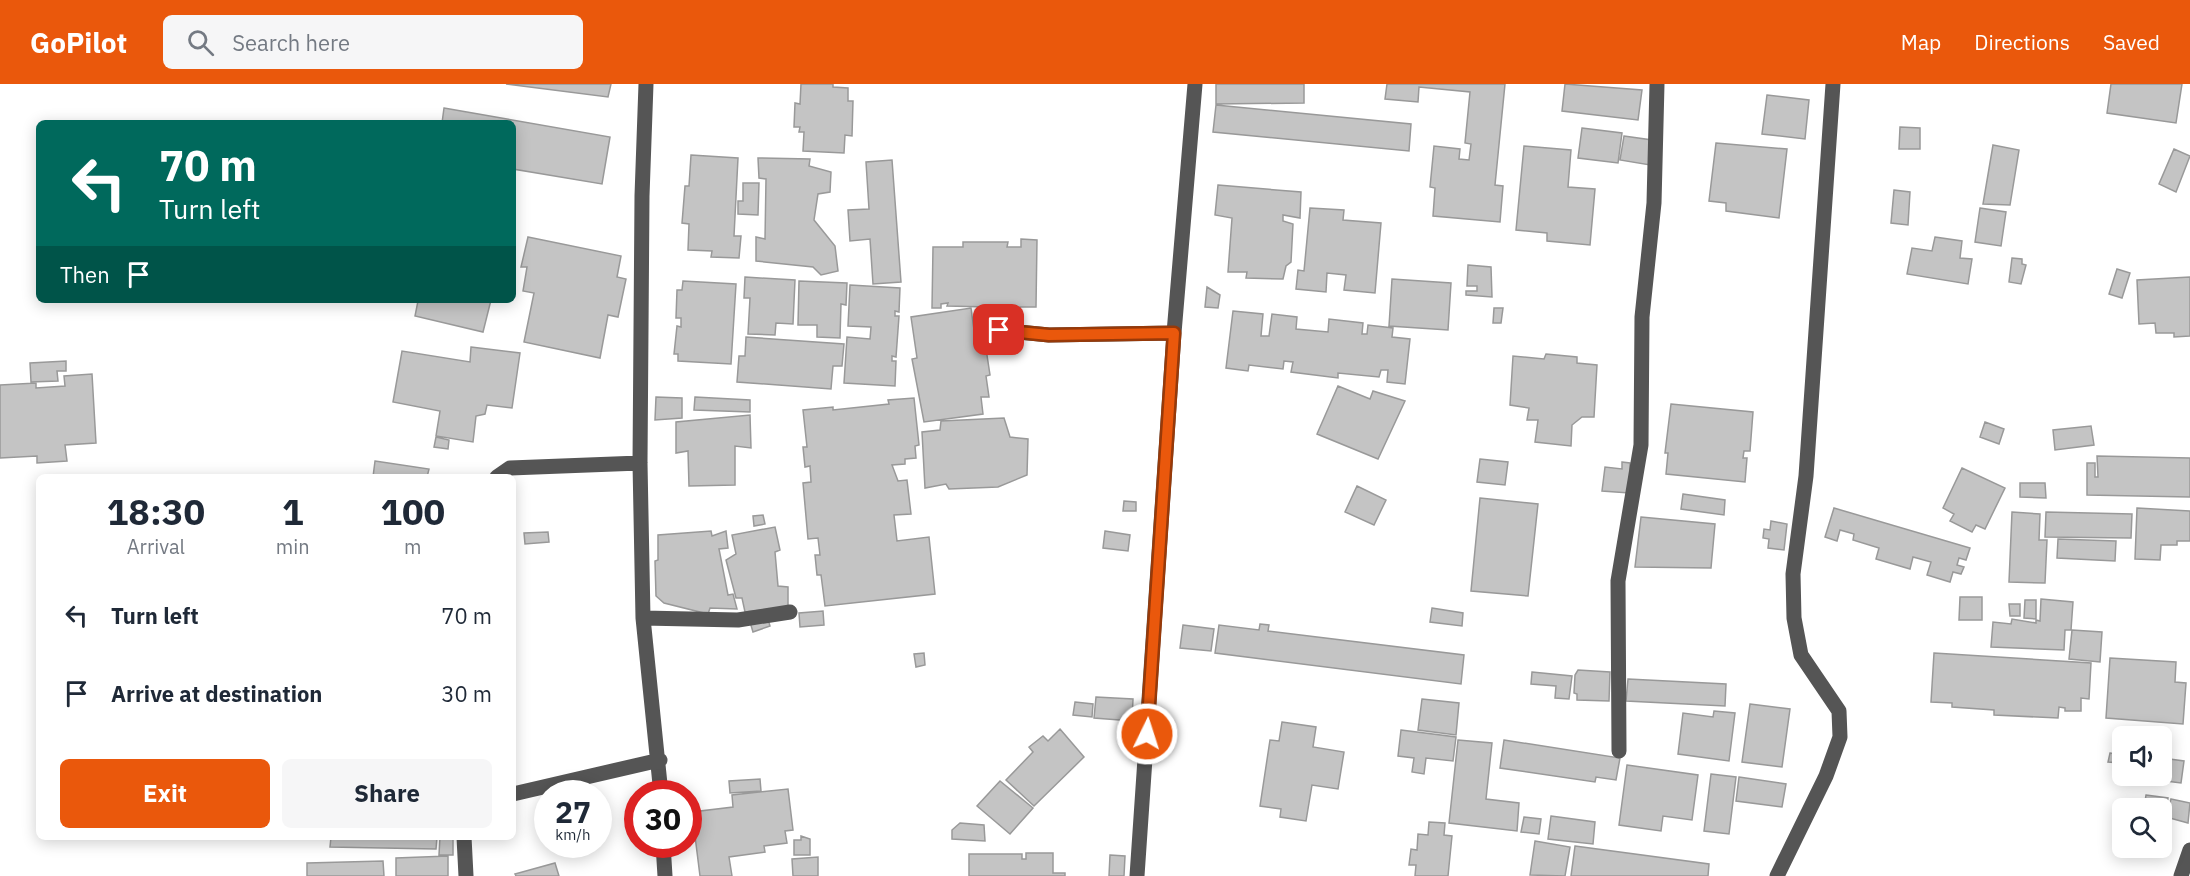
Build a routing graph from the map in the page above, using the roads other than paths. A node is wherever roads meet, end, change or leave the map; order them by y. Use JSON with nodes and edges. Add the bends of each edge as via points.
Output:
{"nodes":[{"id":1,"x":646,"y":84,"type":"edge"},
{"id":2,"x":1195,"y":84,"type":"edge"},
{"id":3,"x":1657,"y":84,"type":"edge"},
{"id":4,"x":1833,"y":84,"type":"edge"},
{"id":5,"x":999,"y":330,"type":"dead end"},
{"id":6,"x":1174,"y":333,"type":"junction"},
{"id":7,"x":640,"y":464,"type":"junction"},
{"id":8,"x":501,"y":474,"type":"edge"},
{"id":9,"x":790,"y":612,"type":"dead end"},
{"id":10,"x":644,"y":618,"type":"junction"},
{"id":11,"x":1619,"y":751,"type":"dead end"},
{"id":12,"x":660,"y":760,"type":"junction"},
{"id":13,"x":661,"y":780,"type":"edge"},
{"id":14,"x":516,"y":793,"type":"edge"},
{"id":15,"x":464,"y":840,"type":"edge"},
{"id":16,"x":2190,"y":850,"type":"edge"},
{"id":17,"x":664,"y":858,"type":"edge"},
{"id":18,"x":466,"y":876,"type":"edge"},
{"id":19,"x":665,"y":876,"type":"edge"},
{"id":20,"x":1137,"y":876,"type":"edge"},
{"id":21,"x":1778,"y":876,"type":"edge"},
{"id":22,"x":2181,"y":876,"type":"edge"}],
"edges":[{"from":1,"to":7,"type":"street"},
{"from":2,"to":6,"type":"street"},
{"from":3,"to":11,"type":"street","via":[[1654,203],[1642,317],[1641,445],[1618,581]]},
{"from":4,"to":21,"type":"street","via":[[1806,476],[1793,574],[1794,618],[1801,655],[1839,711],[1840,737],[1826,776]]},
{"from":5,"to":6,"type":"street","via":[[1049,335]]},
{"from":6,"to":20,"type":"street"},
{"from":7,"to":8,"type":"street","via":[[510,468]]},
{"from":7,"to":10,"type":"street"},
{"from":9,"to":10,"type":"street","via":[[738,620]]},
{"from":10,"to":12,"type":"street"},
{"from":12,"to":13,"type":"street"},
{"from":12,"to":14,"type":"street"},
{"from":15,"to":18,"type":"street"},
{"from":16,"to":22,"type":"street"},
{"from":17,"to":19,"type":"street"}]}
